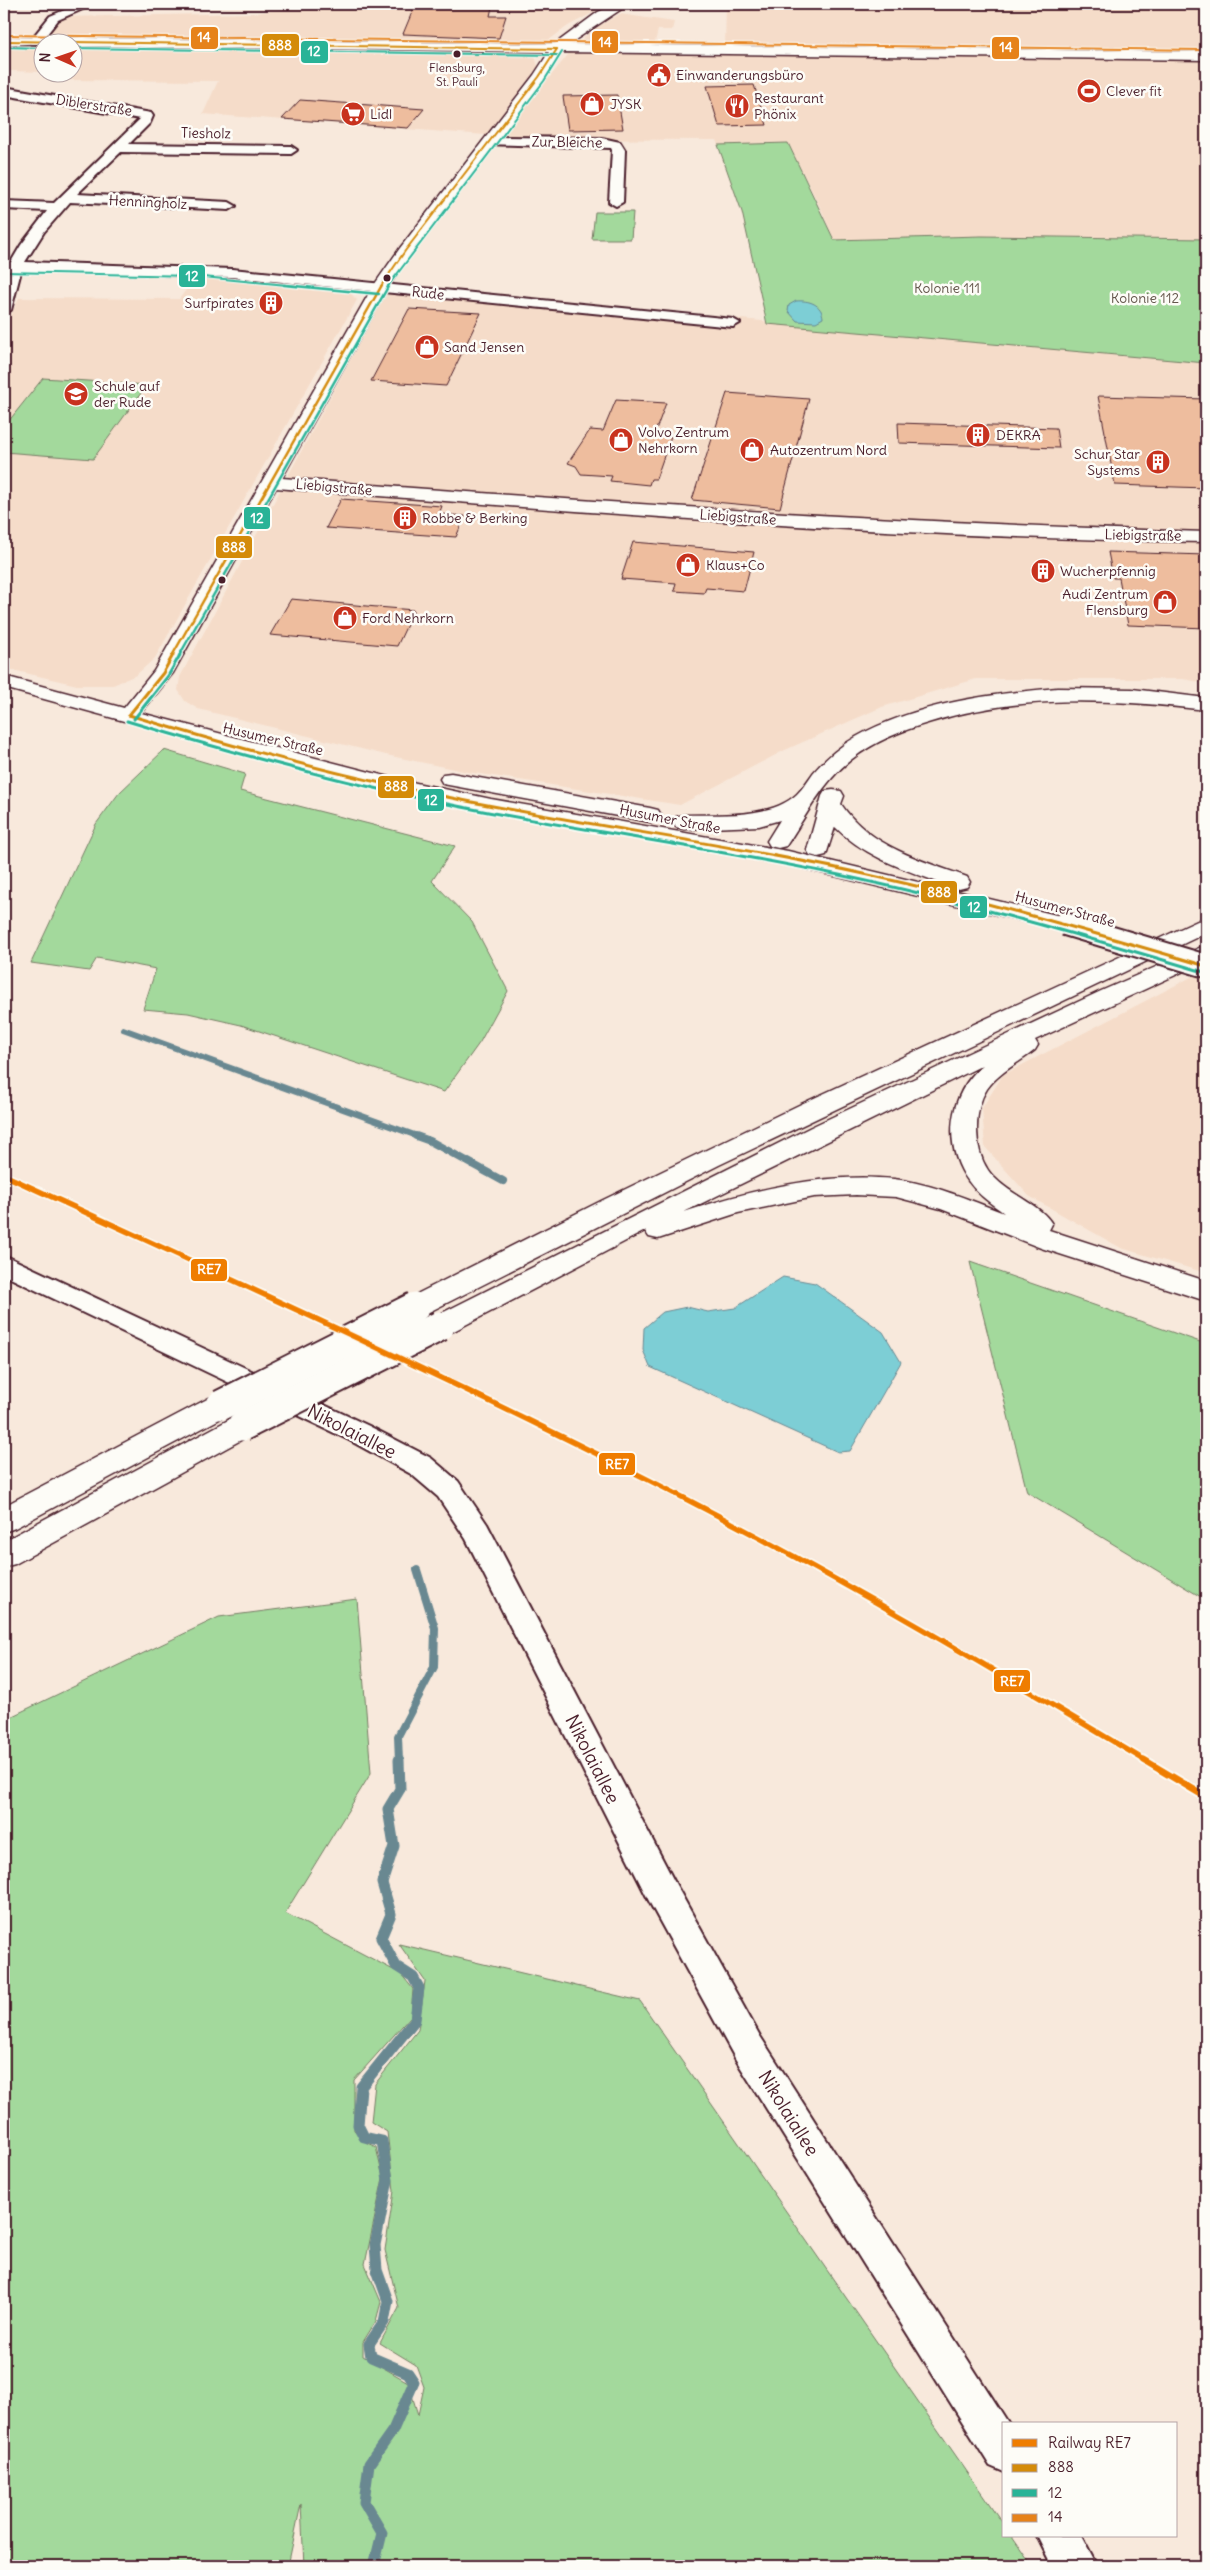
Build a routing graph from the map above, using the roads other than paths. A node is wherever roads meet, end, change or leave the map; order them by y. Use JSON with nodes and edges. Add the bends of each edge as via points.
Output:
{"nodes":[{"id":1,"x":88,"y":4,"type":"edge"},
{"id":2,"x":623,"y":4,"type":"edge"},
{"id":3,"x":43,"y":32,"type":"edge"},
{"id":4,"x":4,"y":42,"type":"edge"},
{"id":5,"x":32,"y":42,"type":"edge"},
{"id":6,"x":82,"y":43,"type":"edge"},
{"id":7,"x":557,"y":48,"type":"junction"},
{"id":8,"x":1206,"y":56,"type":"edge"},
{"id":9,"x":4,"y":91,"type":"edge"},
{"id":10,"x":490,"y":141,"type":"junction"},
{"id":11,"x":120,"y":148,"type":"junction"},
{"id":12,"x":291,"y":150,"type":"dead end"},
{"id":13,"x":616,"y":202,"type":"dead end"},
{"id":14,"x":63,"y":203,"type":"junction"},
{"id":15,"x":4,"y":205,"type":"edge"},
{"id":16,"x":228,"y":206,"type":"dead end"},
{"id":17,"x":10,"y":266,"type":"edge"},
{"id":18,"x":380,"y":288,"type":"junction"},
{"id":19,"x":4,"y":310,"type":"edge"},
{"id":20,"x":733,"y":323,"type":"dead end"},
{"id":21,"x":270,"y":482,"type":"junction"},
{"id":22,"x":1206,"y":537,"type":"edge"},
{"id":23,"x":4,"y":682,"type":"edge"},
{"id":24,"x":1206,"y":704,"type":"edge"},
{"id":25,"x":129,"y":714,"type":"junction"},
{"id":26,"x":857,"y":745,"type":"junction"},
{"id":27,"x":806,"y":798,"type":"junction"},
{"id":28,"x":831,"y":805,"type":"junction"},
{"id":29,"x":684,"y":822,"type":"junction"},
{"id":30,"x":782,"y":850,"type":"junction"},
{"id":31,"x":818,"y":850,"type":"junction"},
{"id":32,"x":959,"y":882,"type":"junction"},
{"id":33,"x":1075,"y":918,"type":"junction"},
{"id":34,"x":1206,"y":924,"type":"edge"},
{"id":35,"x":1206,"y":950,"type":"edge"},
{"id":36,"x":1206,"y":966,"type":"edge"},
{"id":37,"x":1056,"y":1019,"type":"junction"},
{"id":38,"x":1099,"y":1258,"type":"junction"},
{"id":39,"x":564,"y":1261,"type":"junction"},
{"id":40,"x":4,"y":1264,"type":"edge"},
{"id":41,"x":1206,"y":1291,"type":"edge"},
{"id":42,"x":4,"y":1520,"type":"edge"},
{"id":43,"x":4,"y":1555,"type":"edge"},
{"id":44,"x":1002,"y":2449,"type":"edge"},
{"id":45,"x":1058,"y":2538,"type":"edge"},
{"id":46,"x":1076,"y":2566,"type":"edge"}],
"edges":[{"from":1,"to":3,"type":"street","via":[[54,18]]},
{"from":2,"to":7,"type":"main road"},
{"from":4,"to":5,"type":"main road"},
{"from":6,"to":7,"type":"main road"},
{"from":7,"to":8,"type":"main road"},
{"from":7,"to":10,"type":"main road"},
{"from":9,"to":11,"type":"street","name":"Diblerstraße","via":[[147,116]]},
{"from":10,"to":13,"type":"street","name":"Zur Bleiche","via":[[602,142],[615,145],[619,150]]},
{"from":10,"to":18,"type":"main road"},
{"from":11,"to":12,"type":"street","name":"Tiesholz"},
{"from":11,"to":14,"type":"street","name":"Diblerstraße"},
{"from":14,"to":15,"type":"street"},
{"from":14,"to":16,"type":"street","name":"Henningholz"},
{"from":14,"to":17,"type":"street","name":"Diblerstraße"},
{"from":17,"to":18,"type":"street","name":"Rude","via":[[193,270]]},
{"from":17,"to":19,"type":"street"},
{"from":18,"to":20,"type":"street","name":"Rude"},
{"from":18,"to":21,"type":"main road"},
{"from":21,"to":22,"type":"main road","name":"Liebigstraße","via":[[573,507],[793,520]]},
{"from":21,"to":25,"type":"main road","via":[[163,672]]},
{"from":23,"to":25,"type":"main road","name":"Husumer Straße"},
{"from":24,"to":26,"type":"main road","via":[[1105,694],[996,700],[965,704],[926,716]]},
{"from":25,"to":29,"type":"main road","name":"Husumer Straße","via":[[214,725],[374,763]]},
{"from":25,"to":30,"type":"main road","name":"Husumer Straße","via":[[204,739],[448,797]]},
{"from":26,"to":27,"type":"main road","via":[[832,766]]},
{"from":26,"to":28,"type":"main road","via":[[834,788]]},
{"from":27,"to":29,"type":"main road","via":[[779,813],[759,819]]},
{"from":27,"to":30,"type":"main road"},
{"from":28,"to":31,"type":"main road"},
{"from":28,"to":32,"type":"main road","via":[[840,821],[858,837],[887,854]]},
{"from":29,"to":30,"type":"main road","name":"Husumer Straße"},
{"from":30,"to":31,"type":"main road"},
{"from":30,"to":33,"type":"main road","name":"Husumer Straße","via":[[928,890]]},
{"from":31,"to":32,"type":"main road","name":"Husumer Straße"},
{"from":32,"to":33,"type":"main road","name":"Husumer Straße"},
{"from":33,"to":35,"type":"main road","name":"Husumer Straße"},
{"from":33,"to":36,"type":"main road","name":"Husumer Straße","bridge":true},
{"from":34,"to":42,"type":"main road","bridge":true,"via":[[904,1064],[539,1242]]},
{"from":35,"to":37,"type":"main road"},
{"from":37,"to":38,"type":"main road","via":[[976,1085],[967,1108],[964,1137],[975,1172],[1008,1204],[1057,1236]]},
{"from":37,"to":39,"type":"main road"},
{"from":38,"to":39,"type":"main road","via":[[949,1202],[896,1188],[856,1186],[814,1188],[734,1205]]},
{"from":38,"to":41,"type":"main road"},
{"from":39,"to":43,"type":"main road","bridge":true,"via":[[242,1426]]},
{"from":40,"to":44,"type":"street","name":"Nikolaiallee","via":[[359,1433],[421,1466],[448,1490],[477,1532],[663,1894],[748,2048]]},
{"from":45,"to":46,"type":"street"}]}
